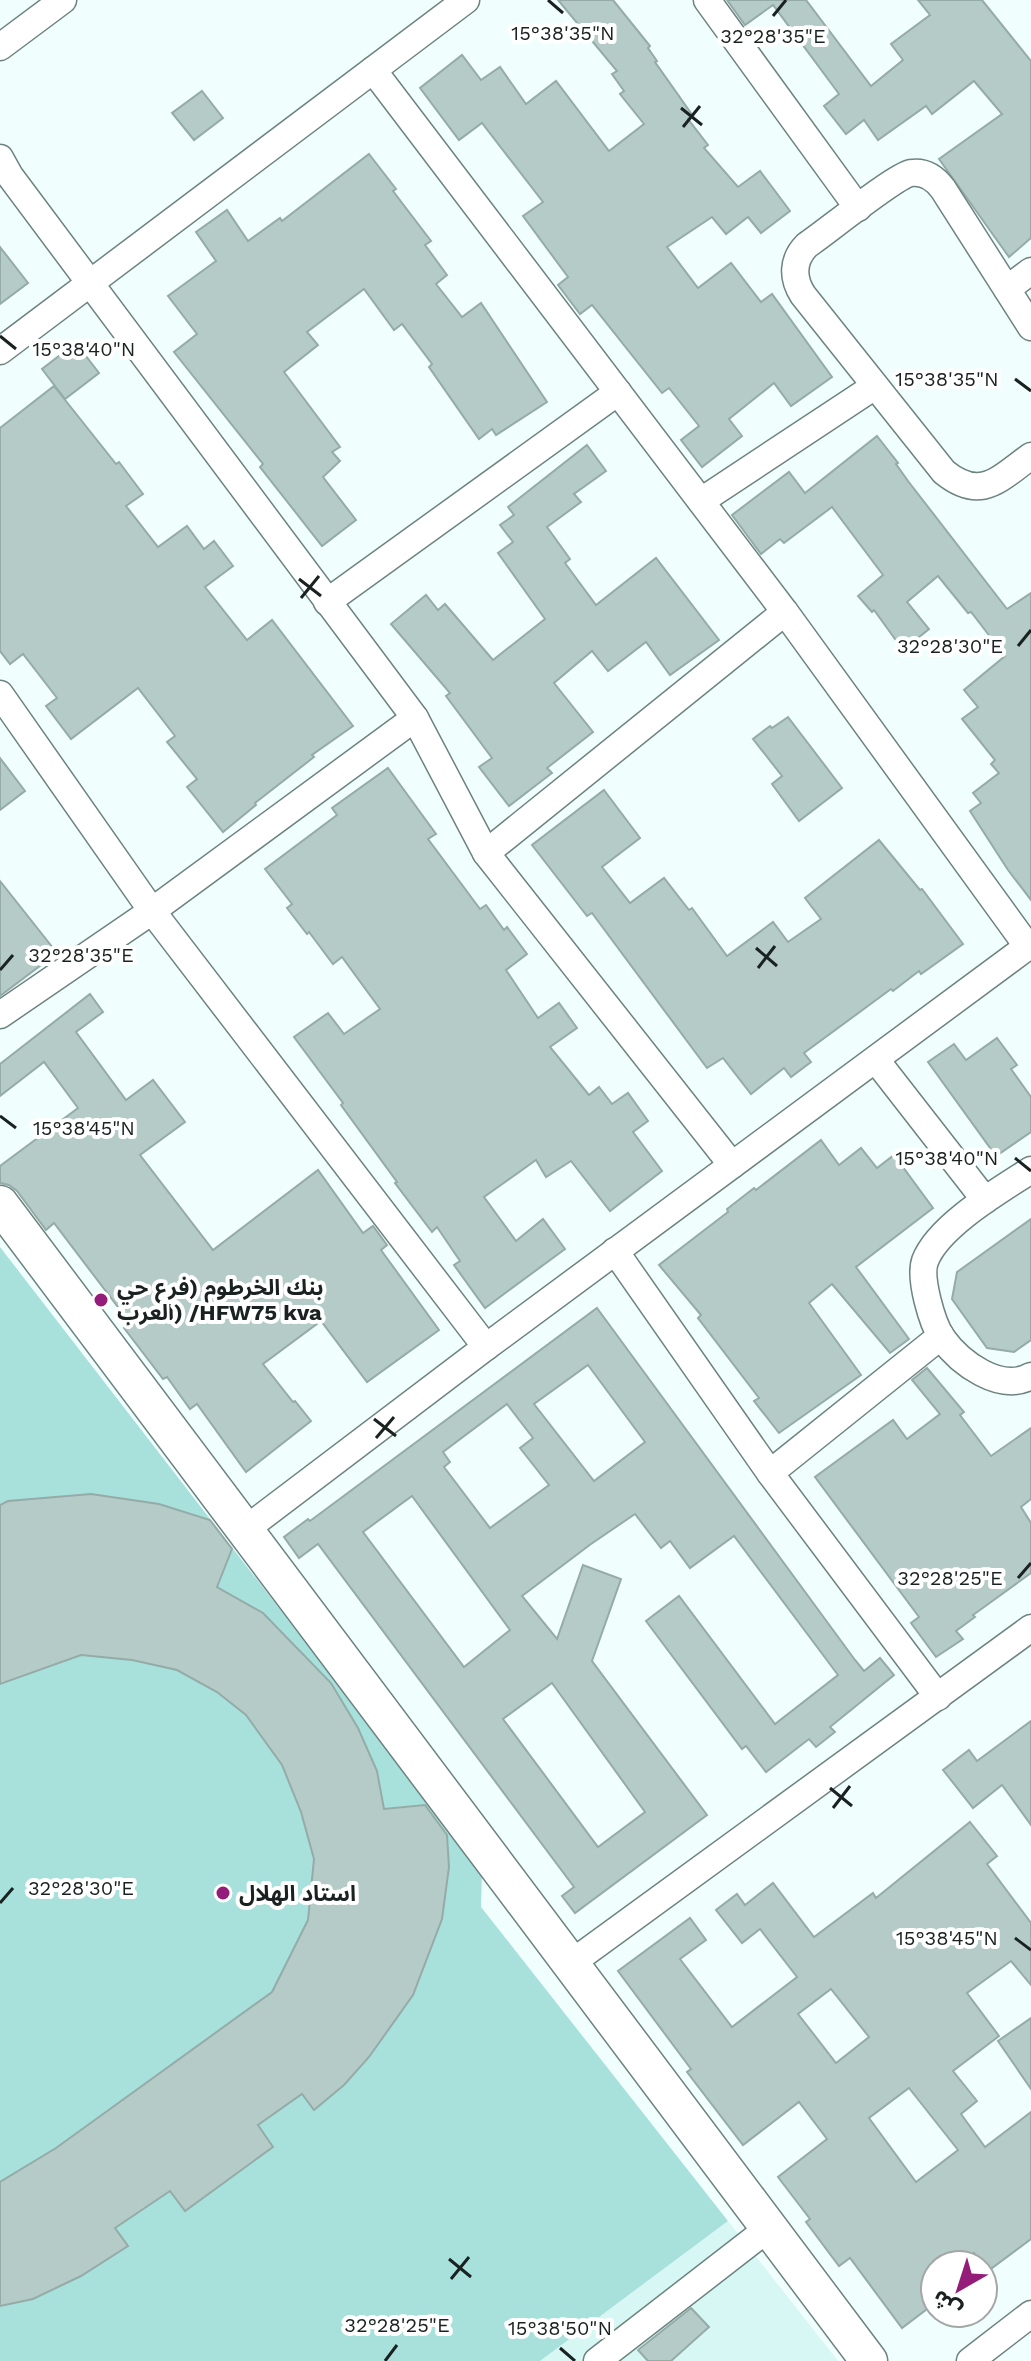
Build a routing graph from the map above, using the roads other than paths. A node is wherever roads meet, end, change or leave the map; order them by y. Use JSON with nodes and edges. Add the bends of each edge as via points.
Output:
{"nodes":[{"id":1,"x":63,"y":0,"type":"edge"},
{"id":2,"x":466,"y":0,"type":"edge"},
{"id":3,"x":707,"y":0,"type":"edge"},
{"id":4,"x":0,"y":47,"type":"edge"},
{"id":5,"x":373,"y":70,"type":"junction"},
{"id":6,"x":0,"y":158,"type":"edge"},
{"id":7,"x":858,"y":208,"type":"junction"},
{"id":8,"x":1031,"y":271,"type":"edge"},
{"id":9,"x":90,"y":283,"type":"junction"},
{"id":10,"x":1007,"y":289,"type":"junction"},
{"id":11,"x":1031,"y":327,"type":"edge"},
{"id":12,"x":0,"y":351,"type":"edge"},
{"id":13,"x":875,"y":386,"type":"junction"},
{"id":14,"x":618,"y":392,"type":"junction"},
{"id":15,"x":1031,"y":456,"type":"edge"},
{"id":16,"x":701,"y":501,"type":"junction"},
{"id":17,"x":327,"y":602,"type":"junction"},
{"id":18,"x":785,"y":612,"type":"junction"},
{"id":19,"x":0,"y":694,"type":"edge"},
{"id":20,"x":415,"y":718,"type":"junction"},
{"id":21,"x":486,"y":853,"type":"junction"},
{"id":22,"x":152,"y":911,"type":"junction"},
{"id":23,"x":1030,"y":945,"type":"edge"},
{"id":24,"x":0,"y":1015,"type":"edge"},
{"id":25,"x":876,"y":1060,"type":"junction"},
{"id":26,"x":732,"y":1165,"type":"junction"},
{"id":27,"x":1031,"y":1170,"type":"edge"},
{"id":28,"x":985,"y":1200,"type":"junction"},
{"id":29,"x":0,"y":1204,"type":"edge"},
{"id":30,"x":615,"y":1251,"type":"junction"},
{"id":31,"x":941,"y":1336,"type":"junction"},
{"id":32,"x":486,"y":1347,"type":"junction"},
{"id":33,"x":1031,"y":1376,"type":"edge"},
{"id":34,"x":770,"y":1473,"type":"junction"},
{"id":35,"x":246,"y":1529,"type":"junction"},
{"id":36,"x":1031,"y":1628,"type":"edge"},
{"id":37,"x":938,"y":1697,"type":"junction"},
{"id":38,"x":570,"y":1964,"type":"junction"},
{"id":39,"x":770,"y":2227,"type":"junction"},
{"id":40,"x":1031,"y":2314,"type":"edge"},
{"id":41,"x":597,"y":2361,"type":"edge"},
{"id":42,"x":869,"y":2361,"type":"edge"},
{"id":43,"x":970,"y":2361,"type":"edge"}],
"edges":[{"from":1,"to":4,"type":"street"},
{"from":2,"to":5,"type":"street"},
{"from":3,"to":7,"type":"street"},
{"from":5,"to":9,"type":"street"},
{"from":5,"to":14,"type":"street"},
{"from":6,"to":9,"type":"street"},
{"from":7,"to":10,"type":"street","via":[[903,175],[931,177]]},
{"from":7,"to":13,"type":"street","via":[[799,253],[795,272],[803,295]]},
{"from":8,"to":10,"type":"street"},
{"from":9,"to":12,"type":"street"},
{"from":9,"to":17,"type":"street"},
{"from":10,"to":11,"type":"street"},
{"from":13,"to":15,"type":"street","via":[[944,472],[961,484],[992,484]]},
{"from":13,"to":16,"type":"street"},
{"from":14,"to":16,"type":"street"},
{"from":14,"to":17,"type":"street"},
{"from":16,"to":18,"type":"street"},
{"from":17,"to":20,"type":"street"},
{"from":18,"to":21,"type":"street"},
{"from":18,"to":23,"type":"street"},
{"from":19,"to":22,"type":"street"},
{"from":20,"to":21,"type":"street"},
{"from":20,"to":22,"type":"street"},
{"from":21,"to":26,"type":"street"},
{"from":22,"to":24,"type":"street"},
{"from":22,"to":32,"type":"street"},
{"from":23,"to":25,"type":"street"},
{"from":25,"to":26,"type":"street"},
{"from":25,"to":28,"type":"street"},
{"from":26,"to":30,"type":"street"},
{"from":27,"to":28,"type":"street"},
{"from":28,"to":31,"type":"street","via":[[936,1241],[923,1264],[924,1290]]},
{"from":29,"to":35,"type":"street"},
{"from":30,"to":32,"type":"street"},
{"from":30,"to":34,"type":"street"},
{"from":31,"to":33,"type":"street","via":[[972,1367],[1002,1380]]},
{"from":31,"to":34,"type":"street"},
{"from":32,"to":35,"type":"street"},
{"from":34,"to":37,"type":"street"},
{"from":35,"to":38,"type":"street"},
{"from":36,"to":37,"type":"street"},
{"from":37,"to":38,"type":"street"},
{"from":38,"to":39,"type":"street"},
{"from":39,"to":41,"type":"street"},
{"from":39,"to":42,"type":"street"},
{"from":40,"to":43,"type":"street"}]}
